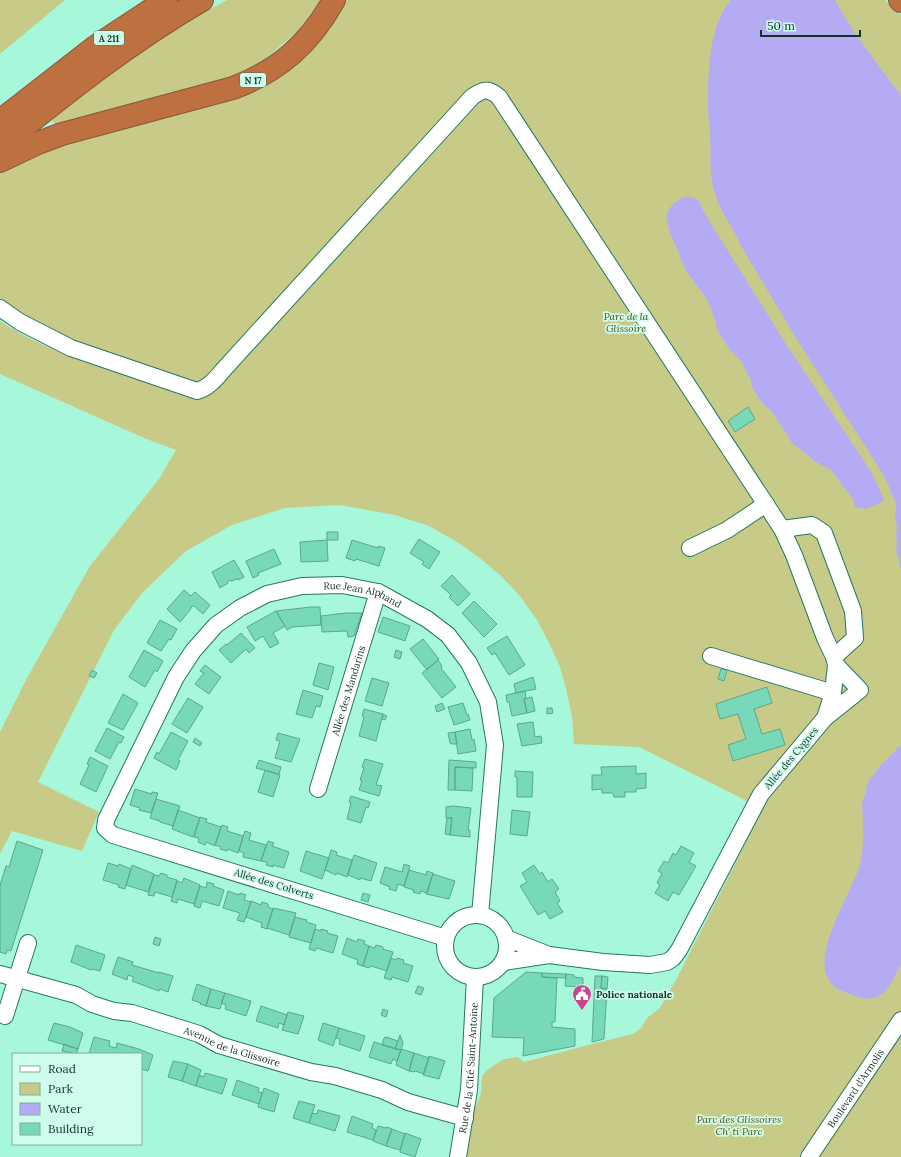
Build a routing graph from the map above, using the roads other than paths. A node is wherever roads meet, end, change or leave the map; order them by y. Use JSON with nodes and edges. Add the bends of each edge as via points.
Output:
{"nodes":[{"id":1,"x":138,"y":0,"type":"edge"},
{"id":2,"x":166,"y":0,"type":"edge"},
{"id":3,"x":202,"y":0,"type":"edge"},
{"id":4,"x":334,"y":0,"type":"edge"},
{"id":5,"x":54,"y":78,"type":"junction"},
{"id":6,"x":0,"y":121,"type":"edge"},
{"id":7,"x":0,"y":146,"type":"edge"},
{"id":8,"x":0,"y":162,"type":"edge"},
{"id":9,"x":0,"y":308,"type":"edge"},
{"id":10,"x":766,"y":504,"type":"junction"},
{"id":11,"x":782,"y":529,"type":"junction"},
{"id":12,"x":690,"y":548,"type":"dead end"},
{"id":13,"x":378,"y":592,"type":"junction"},
{"id":14,"x":711,"y":656,"type":"dead end"},
{"id":15,"x":835,"y":661,"type":"junction"},
{"id":16,"x":833,"y":693,"type":"junction"},
{"id":17,"x":825,"y":718,"type":"junction"},
{"id":18,"x":318,"y":789,"type":"dead end"},
{"id":19,"x":105,"y":828,"type":"joint"},
{"id":20,"x":480,"y":915,"type":"junction"},
{"id":21,"x":446,"y":938,"type":"junction"},
{"id":22,"x":506,"y":938,"type":"junction"},
{"id":23,"x":28,"y":943,"type":"dead end"},
{"id":24,"x":549,"y":955,"type":"junction"},
{"id":25,"x":504,"y":962,"type":"junction"},
{"id":26,"x":0,"y":974,"type":"edge"},
{"id":27,"x":475,"y":978,"type":"junction"},
{"id":28,"x":17,"y":979,"type":"junction"},
{"id":29,"x":5,"y":1016,"type":"dead end"},
{"id":30,"x":901,"y":1020,"type":"edge"},
{"id":31,"x":465,"y":1118,"type":"junction"},
{"id":32,"x":458,"y":1157,"type":"edge"},
{"id":33,"x":809,"y":1157,"type":"edge"}],
"edges":[{"from":1,"to":5,"type":"highway","via":[[82,43]]},
{"from":2,"to":5,"type":"highway","number":"A 211","via":[[95,47]]},
{"from":3,"to":7,"type":"highway","number":"A 211","via":[[139,38],[66,92]]},
{"from":4,"to":8,"type":"highway","number":"N 17","via":[[307,39],[287,58],[253,80],[233,88],[62,134]]},
{"from":5,"to":6,"type":"highway"},
{"from":9,"to":10,"type":"street","via":[[20,322],[71,348],[197,391],[202,390],[225,368],[472,97],[488,90],[499,97]]},
{"from":10,"to":11,"type":"street"},
{"from":10,"to":12,"type":"street","via":[[727,530]]},
{"from":11,"to":15,"type":"street"},
{"from":11,"to":15,"type":"street","via":[[812,525],[824,533],[853,611],[855,638]]},
{"from":13,"to":18,"type":"street","name":"Allée des Mandarins"},
{"from":13,"to":19,"type":"street","name":"Rue Jean Alphand","via":[[342,585],[302,586],[267,594],[240,608],[216,625],[193,652],[176,678],[106,820]]},
{"from":13,"to":20,"type":"street","name":"Rue Jean Alphand","via":[[427,619],[448,635],[469,663],[488,702],[495,745]]},
{"from":14,"to":16,"type":"street"},
{"from":15,"to":16,"type":"street","name":"Allée des Cygnes"},
{"from":15,"to":17,"type":"street","via":[[860,690]]},
{"from":16,"to":17,"type":"street","name":"Allée des Cygnes"},
{"from":17,"to":24,"type":"street","name":"Allée des Cygnes","via":[[761,794],[674,958],[650,965]]},
{"from":19,"to":21,"type":"street","name":"Allée des Colverts","via":[[113,835]]},
{"from":20,"to":21,"type":"street","via":[[459,920]]},
{"from":20,"to":22,"type":"street","via":[[492,919],[501,927]]},
{"from":21,"to":27,"type":"street","via":[[445,952],[451,965],[461,974]]},
{"from":22,"to":24,"type":"street","name":"Allée des Cygnes"},
{"from":22,"to":25,"type":"street","via":[[507,951]]},
{"from":23,"to":28,"type":"street"},
{"from":24,"to":25,"type":"street","name":"Allée des Cygnes"},
{"from":25,"to":27,"type":"street","via":[[486,976]]},
{"from":26,"to":28,"type":"street","name":"Avenue de la Glissoire"},
{"from":27,"to":31,"type":"street","name":"Rue de la Cité Saint-Antoine","via":[[470,1085]]},
{"from":28,"to":29,"type":"street"},
{"from":28,"to":31,"type":"street","name":"Avenue de la Glissoire","via":[[76,995],[92,1004],[114,1011],[132,1013],[199,1034],[219,1045],[311,1072],[335,1076],[382,1090],[408,1102]]},
{"from":30,"to":33,"type":"street","name":"Boulevard d'Armolis"},
{"from":31,"to":32,"type":"street","name":"Rue de la Cité Saint-Antoine"}]}
